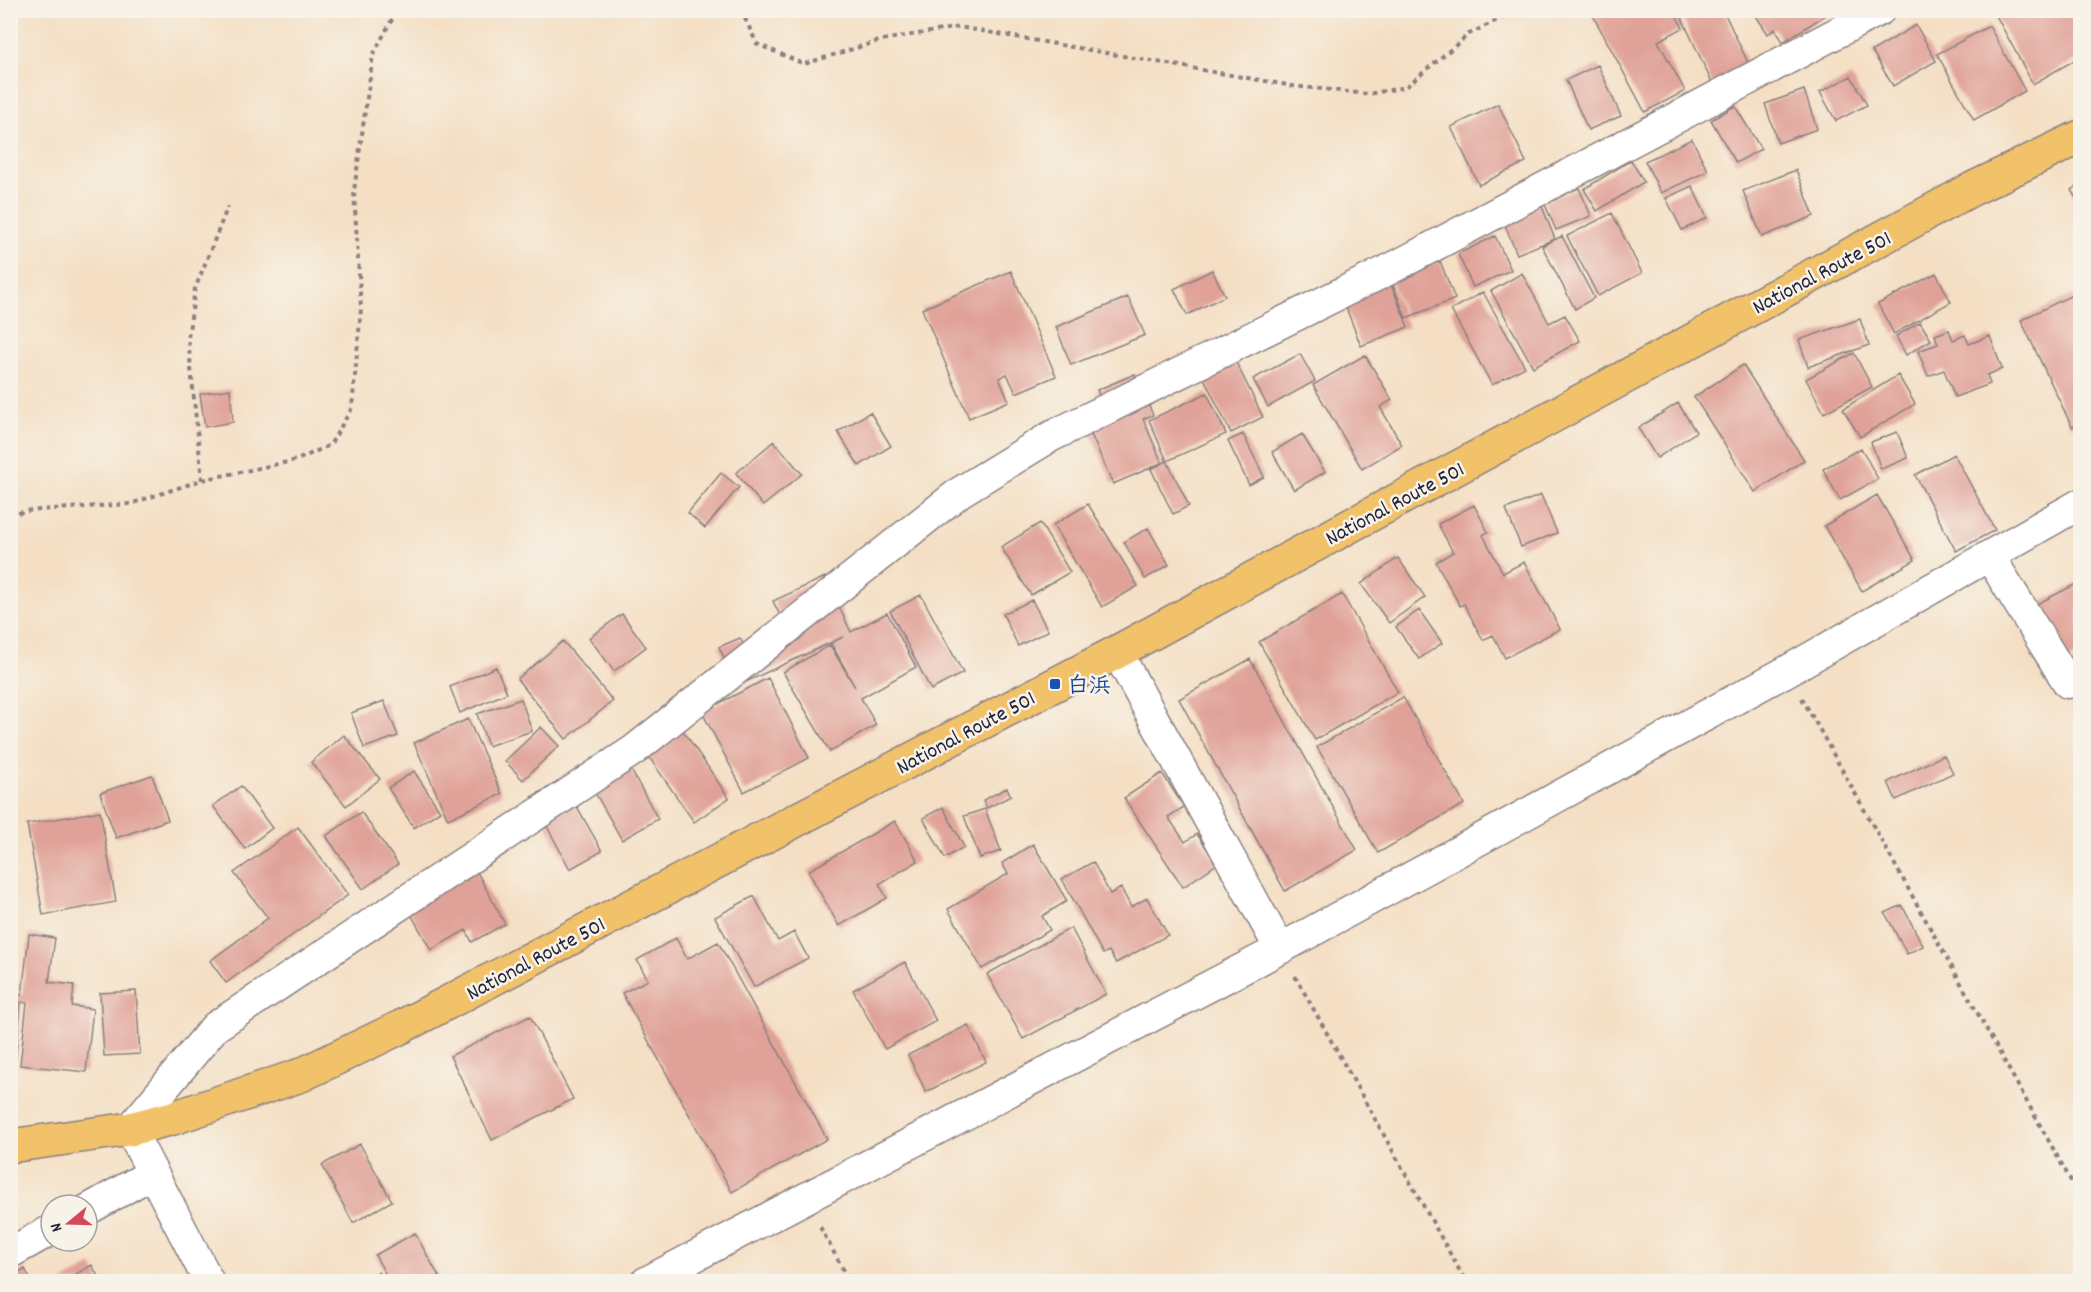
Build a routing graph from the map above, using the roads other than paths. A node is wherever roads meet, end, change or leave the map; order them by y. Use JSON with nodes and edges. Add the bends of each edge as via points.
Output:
{"nodes":[{"id":1,"x":1880,"y":10,"type":"edge"},
{"id":2,"x":2080,"y":137,"type":"edge"},
{"id":3,"x":2080,"y":504,"type":"edge"},
{"id":4,"x":1990,"y":557,"type":"junction"},
{"id":5,"x":1117,"y":652,"type":"junction"},
{"id":6,"x":2076,"y":688,"type":"edge"},
{"id":7,"x":1280,"y":949,"type":"junction"},
{"id":8,"x":129,"y":1129,"type":"junction"},
{"id":9,"x":10,"y":1146,"type":"edge"},
{"id":10,"x":153,"y":1173,"type":"junction"},
{"id":11,"x":99,"y":1203,"type":"edge"},
{"id":12,"x":39,"y":1237,"type":"edge"},
{"id":13,"x":10,"y":1253,"type":"edge"},
{"id":14,"x":209,"y":1281,"type":"edge"},
{"id":15,"x":646,"y":1281,"type":"edge"}],
"edges":[{"from":1,"to":8,"type":"street","via":[[1396,266],[1050,437],[960,492],[634,750],[215,1027]]},
{"from":2,"to":5,"type":"highway","name":"National Route 501","via":[[1972,189]]},
{"from":3,"to":4,"type":"street"},
{"from":4,"to":6,"type":"street"},
{"from":4,"to":7,"type":"street"},
{"from":5,"to":7,"type":"street"},
{"from":5,"to":8,"type":"highway","name":"National Route 501","via":[[401,1027],[301,1075]]},
{"from":7,"to":15,"type":"street"},
{"from":8,"to":9,"type":"highway","name":"National Route 501"},
{"from":8,"to":10,"type":"street"},
{"from":10,"to":11,"type":"street"},
{"from":10,"to":14,"type":"street"},
{"from":12,"to":13,"type":"street"}]}
